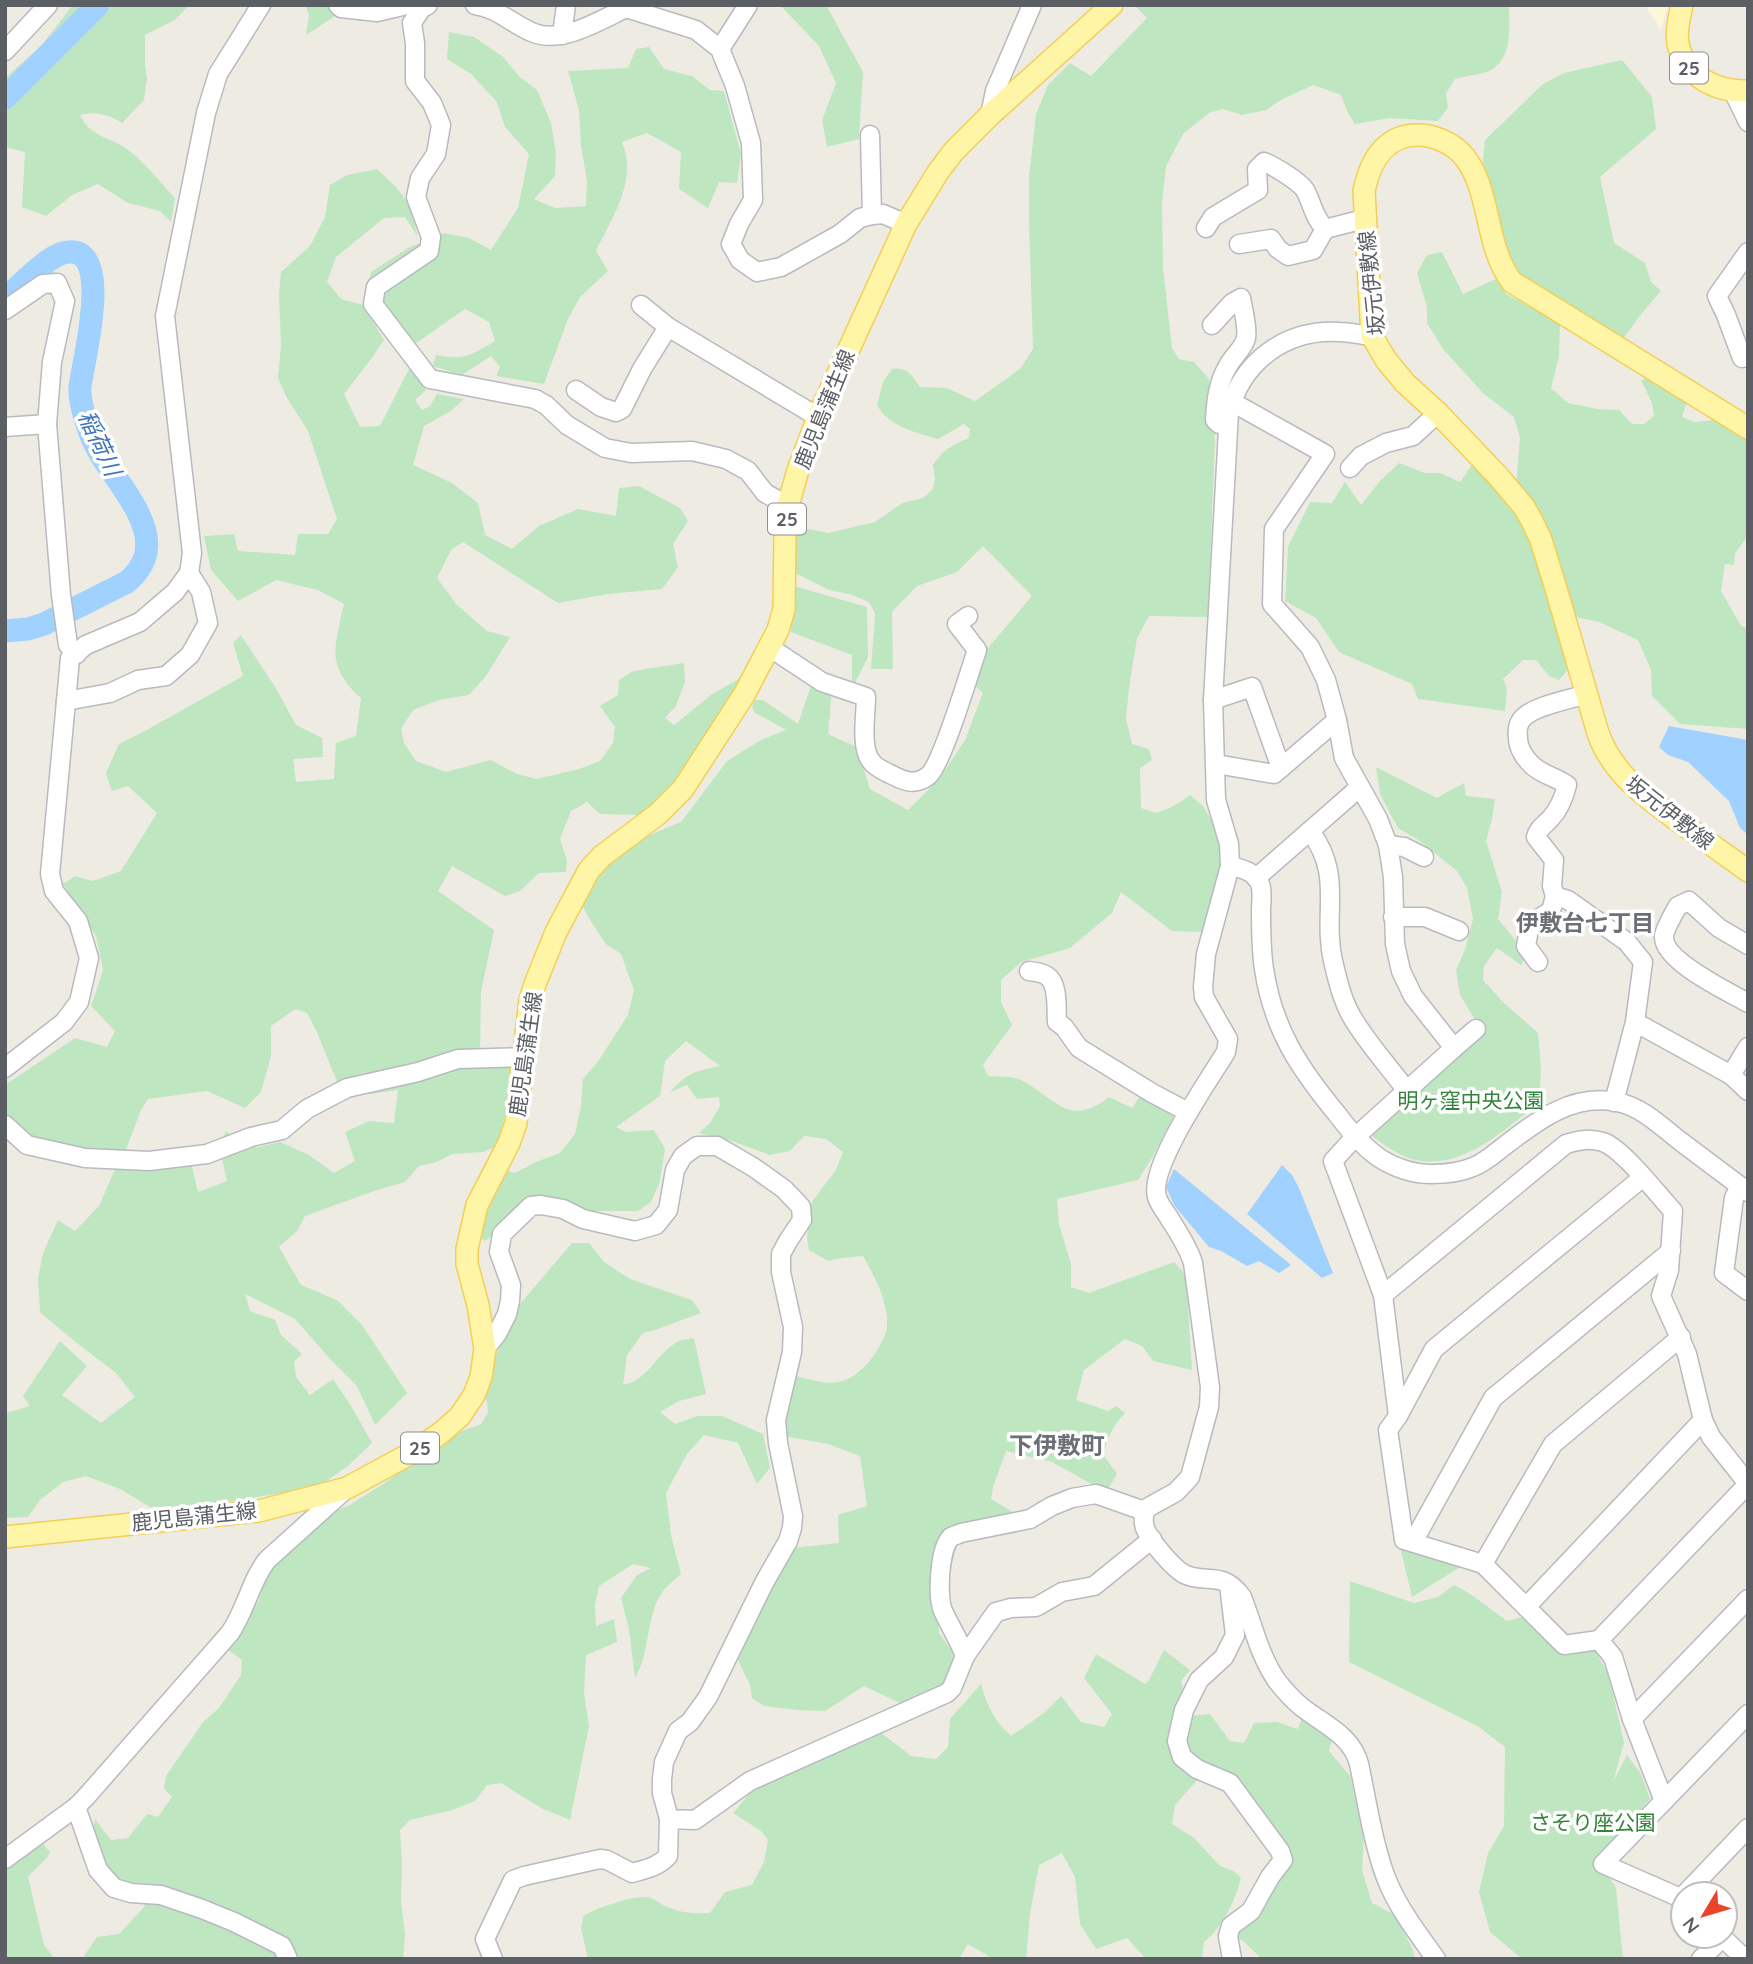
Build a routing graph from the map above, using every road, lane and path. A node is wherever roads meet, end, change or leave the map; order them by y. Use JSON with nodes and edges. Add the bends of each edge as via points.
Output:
{"nodes":[{"id":1,"x":48,"y":5,"type":"edge"},
{"id":2,"x":261,"y":5,"type":"edge"},
{"id":3,"x":338,"y":5,"type":"edge"},
{"id":4,"x":407,"y":5,"type":"edge"},
{"id":5,"x":428,"y":5,"type":"edge"},
{"id":6,"x":475,"y":5,"type":"edge"},
{"id":7,"x":566,"y":5,"type":"edge"},
{"id":8,"x":748,"y":5,"type":"edge"},
{"id":9,"x":1032,"y":5,"type":"edge"},
{"id":10,"x":1112,"y":5,"type":"edge"},
{"id":11,"x":1682,"y":5,"type":"edge"},
{"id":12,"x":562,"y":35,"type":"junction"},
{"id":13,"x":720,"y":49,"type":"junction"},
{"id":14,"x":5,"y":51,"type":"edge"},
{"id":15,"x":1740,"y":91,"type":"edge"},
{"id":16,"x":990,"y":115,"type":"junction"},
{"id":17,"x":1748,"y":122,"type":"edge"},
{"id":18,"x":870,"y":135,"type":"dead end"},
{"id":19,"x":872,"y":215,"type":"junction"},
{"id":20,"x":1364,"y":219,"type":"junction"},
{"id":21,"x":906,"y":224,"type":"junction"},
{"id":22,"x":1206,"y":228,"type":"dead end"},
{"id":23,"x":1325,"y":229,"type":"junction"},
{"id":24,"x":1239,"y":244,"type":"dead end"},
{"id":25,"x":1748,"y":252,"type":"edge"},
{"id":26,"x":641,"y":305,"type":"dead end"},
{"id":27,"x":5,"y":310,"type":"edge"},
{"id":28,"x":1213,"y":325,"type":"dead end"},
{"id":29,"x":668,"y":327,"type":"junction"},
{"id":30,"x":1372,"y":336,"type":"junction"},
{"id":31,"x":1742,"y":358,"type":"dead end"},
{"id":32,"x":576,"y":390,"type":"dead end"},
{"id":33,"x":1231,"y":402,"type":"junction"},
{"id":34,"x":1438,"y":413,"type":"junction"},
{"id":35,"x":818,"y":417,"type":"junction"},
{"id":36,"x":47,"y":424,"type":"junction"},
{"id":37,"x":1227,"y":424,"type":"junction"},
{"id":38,"x":5,"y":426,"type":"edge"},
{"id":39,"x":1748,"y":428,"type":"edge"},
{"id":40,"x":1349,"y":468,"type":"dead end"},
{"id":41,"x":788,"y":506,"type":"junction"},
{"id":42,"x":190,"y":573,"type":"junction"},
{"id":43,"x":968,"y":616,"type":"dead end"},
{"id":44,"x":769,"y":647,"type":"junction"},
{"id":45,"x":73,"y":649,"type":"junction"},
{"id":46,"x":1586,"y":694,"type":"junction"},
{"id":47,"x":1213,"y":700,"type":"junction"},
{"id":48,"x":66,"y":701,"type":"junction"},
{"id":49,"x":1337,"y":720,"type":"junction"},
{"id":50,"x":1216,"y":764,"type":"junction"},
{"id":51,"x":1281,"y":768,"type":"junction"},
{"id":52,"x":1360,"y":787,"type":"junction"},
{"id":53,"x":1310,"y":831,"type":"junction"},
{"id":54,"x":1388,"y":845,"type":"junction"},
{"id":55,"x":1424,"y":858,"type":"dead end"},
{"id":56,"x":1230,"y":866,"type":"junction"},
{"id":57,"x":1748,"y":871,"type":"edge"},
{"id":58,"x":1256,"y":877,"type":"junction"},
{"id":59,"x":1555,"y":896,"type":"junction"},
{"id":60,"x":1394,"y":917,"type":"junction"},
{"id":61,"x":1459,"y":931,"type":"dead end"},
{"id":62,"x":1748,"y":944,"type":"edge"},
{"id":63,"x":1538,"y":962,"type":"dead end"},
{"id":64,"x":1029,"y":971,"type":"dead end"},
{"id":65,"x":1748,"y":1003,"type":"edge"},
{"id":66,"x":1635,"y":1022,"type":"junction"},
{"id":67,"x":1476,"y":1029,"type":"dead end"},
{"id":68,"x":1748,"y":1047,"type":"edge"},
{"id":69,"x":1454,"y":1048,"type":"junction"},
{"id":70,"x":523,"y":1057,"type":"junction"},
{"id":71,"x":5,"y":1068,"type":"edge"},
{"id":72,"x":1731,"y":1075,"type":"junction"},
{"id":73,"x":1407,"y":1091,"type":"junction"},
{"id":74,"x":1748,"y":1091,"type":"edge"},
{"id":75,"x":1614,"y":1102,"type":"junction"},
{"id":76,"x":1188,"y":1112,"type":"junction"},
{"id":77,"x":5,"y":1125,"type":"edge"},
{"id":78,"x":1356,"y":1136,"type":"junction"},
{"id":79,"x":1642,"y":1178,"type":"junction"},
{"id":80,"x":1744,"y":1189,"type":"edge"},
{"id":81,"x":1671,"y":1251,"type":"junction"},
{"id":82,"x":1748,"y":1291,"type":"edge"},
{"id":83,"x":1383,"y":1295,"type":"junction"},
{"id":84,"x":1681,"y":1337,"type":"junction"},
{"id":85,"x":485,"y":1349,"type":"junction"},
{"id":86,"x":1398,"y":1416,"type":"junction"},
{"id":87,"x":1703,"y":1420,"type":"junction"},
{"id":88,"x":1748,"y":1484,"type":"edge"},
{"id":89,"x":347,"y":1488,"type":"junction"},
{"id":90,"x":1144,"y":1511,"type":"junction"},
{"id":91,"x":5,"y":1537,"type":"edge"},
{"id":92,"x":1152,"y":1539,"type":"junction"},
{"id":93,"x":1413,"y":1542,"type":"junction"},
{"id":94,"x":1483,"y":1564,"type":"junction"},
{"id":95,"x":1229,"y":1583,"type":"junction"},
{"id":96,"x":1748,"y":1599,"type":"edge"},
{"id":97,"x":1526,"y":1607,"type":"junction"},
{"id":98,"x":1599,"y":1640,"type":"junction"},
{"id":99,"x":965,"y":1656,"type":"junction"},
{"id":100,"x":1748,"y":1714,"type":"edge"},
{"id":101,"x":1632,"y":1719,"type":"junction"},
{"id":102,"x":1664,"y":1801,"type":"junction"},
{"id":103,"x":76,"y":1807,"type":"junction"},
{"id":104,"x":669,"y":1819,"type":"junction"},
{"id":105,"x":1748,"y":1828,"type":"edge"},
{"id":106,"x":5,"y":1859,"type":"edge"},
{"id":107,"x":1699,"y":1880,"type":"edge"},
{"id":108,"x":1669,"y":1891,"type":"edge"},
{"id":109,"x":288,"y":1959,"type":"edge"},
{"id":110,"x":493,"y":1959,"type":"edge"},
{"id":111,"x":1232,"y":1959,"type":"edge"},
{"id":112,"x":1436,"y":1959,"type":"edge"}],
"edges":[{"from":1,"to":14,"type":"street"},
{"from":2,"to":42,"type":"street","via":[[218,74],[165,316],[192,553]]},
{"from":3,"to":4,"type":"street","via":[[377,12]]},
{"from":5,"to":41,"type":"street","via":[[412,23],[415,81],[441,125],[436,154],[420,178],[416,197],[431,237],[429,251],[376,287],[373,304],[430,379],[535,399],[604,448],[631,453],[692,451],[726,459],[748,471],[765,493]]},
{"from":6,"to":12,"type":"street","via":[[535,34]]},
{"from":7,"to":12,"type":"street"},
{"from":8,"to":13,"type":"street"},
{"from":9,"to":16,"type":"street","via":[[995,91]]},
{"from":10,"to":16,"type":"main road","name":"鹿児島蒲生線","number":"25"},
{"from":11,"to":15,"type":"main road","number":"25","via":[[1679,48],[1690,68],[1708,84]]},
{"from":12,"to":13,"type":"street","via":[[626,8],[696,30]]},
{"from":13,"to":19,"type":"street","via":[[751,143],[753,200],[731,244],[740,260],[757,272],[781,267]]},
{"from":15,"to":17,"type":"street"},
{"from":16,"to":21,"type":"main road","name":"鹿児島蒲生線","number":"25","via":[[954,151]]},
{"from":18,"to":19,"type":"street"},
{"from":19,"to":21,"type":"street","via":[[883,214]]},
{"from":20,"to":23,"type":"street"},
{"from":20,"to":30,"type":"main road","name":"坂元伊敷線"},
{"from":20,"to":39,"type":"main road","name":"坂元伊敷線","via":[[1366,181],[1376,157],[1388,144],[1411,135],[1446,141],[1471,165],[1500,262],[1512,282]]},
{"from":21,"to":35,"type":"main road","name":"鹿児島蒲生線","number":"25"},
{"from":22,"to":23,"type":"street","via":[[1213,217],[1258,190],[1257,169],[1264,162],[1297,181]]},
{"from":23,"to":24,"type":"street","via":[[1313,250],[1288,256],[1271,239]]},
{"from":25,"to":31,"type":"street","via":[[1717,296]]},
{"from":26,"to":29,"type":"street"},
{"from":27,"to":36,"type":"street","via":[[43,284],[57,283],[65,301],[52,362]]},
{"from":28,"to":37,"type":"street","via":[[1241,299],[1247,337],[1220,381],[1215,403],[1215,420]]},
{"from":29,"to":32,"type":"street","via":[[622,409],[616,412],[600,407]]},
{"from":29,"to":35,"type":"street"},
{"from":30,"to":33,"type":"street","via":[[1324,332],[1281,342],[1252,365]]},
{"from":30,"to":34,"type":"main road","name":"坂元伊敷線","via":[[1405,383]]},
{"from":33,"to":37,"type":"street"},
{"from":33,"to":49,"type":"street","via":[[1325,454],[1275,529],[1272,604],[1310,647],[1326,680]]},
{"from":34,"to":40,"type":"street","via":[[1413,436],[1386,443]]},
{"from":34,"to":46,"type":"main road","name":"坂元伊敷線","via":[[1503,482],[1532,521]]},
{"from":35,"to":41,"type":"main road","name":"鹿児島蒲生線","number":"25"},
{"from":36,"to":38,"type":"street"},
{"from":36,"to":45,"type":"street","via":[[61,595]]},
{"from":37,"to":47,"type":"street"},
{"from":41,"to":44,"type":"main road","name":"鹿児島蒲生線","number":"25","via":[[784,608]]},
{"from":42,"to":45,"type":"street","via":[[140,622]]},
{"from":42,"to":48,"type":"street","via":[[201,592],[208,623],[190,655],[166,676]]},
{"from":43,"to":44,"type":"street","via":[[957,624],[977,650],[936,767],[915,782],[906,783],[870,761],[865,749],[866,697],[822,681]]},
{"from":44,"to":70,"type":"main road","name":"鹿児島蒲生線","number":"25","via":[[683,789],[589,870],[535,984]]},
{"from":45,"to":48,"type":"street"},
{"from":46,"to":57,"type":"main road","name":"坂元伊敷線","via":[[1602,745],[1624,777]]},
{"from":46,"to":59,"type":"street","via":[[1540,709],[1518,724],[1518,740],[1531,765],[1567,785],[1553,817],[1536,837],[1554,860]]},
{"from":47,"to":50,"type":"street"},
{"from":47,"to":51,"type":"street","via":[[1252,687]]},
{"from":48,"to":71,"type":"street","via":[[50,874],[54,891],[78,921],[89,958],[79,1002],[64,1022]]},
{"from":49,"to":51,"type":"street"},
{"from":49,"to":52,"type":"street","via":[[1344,758]]},
{"from":50,"to":51,"type":"street","via":[[1274,774]]},
{"from":50,"to":56,"type":"street","via":[[1216,800],[1229,844]]},
{"from":52,"to":53,"type":"street"},
{"from":52,"to":54,"type":"street"},
{"from":53,"to":58,"type":"street"},
{"from":53,"to":73,"type":"street","via":[[1326,858],[1331,882],[1331,947],[1345,1003],[1354,1022]]},
{"from":54,"to":55,"type":"street","via":[[1404,847]]},
{"from":54,"to":60,"type":"street"},
{"from":56,"to":58,"type":"street"},
{"from":56,"to":76,"type":"street","via":[[1206,954],[1202,987],[1228,1045]]},
{"from":58,"to":78,"type":"street","via":[[1261,890],[1264,971],[1279,1024],[1303,1071]]},
{"from":59,"to":63,"type":"street","via":[[1551,911],[1530,924],[1526,946]]},
{"from":59,"to":66,"type":"street","via":[[1568,900],[1628,942],[1643,962]]},
{"from":60,"to":61,"type":"street","via":[[1424,916]]},
{"from":60,"to":69,"type":"street","via":[[1401,971],[1413,996]]},
{"from":62,"to":65,"type":"street","via":[[1718,928],[1689,901],[1678,906],[1664,936],[1667,947],[1692,971]]},
{"from":64,"to":76,"type":"street","via":[[1044,974],[1052,982],[1057,1021],[1079,1048]]},
{"from":66,"to":72,"type":"street"},
{"from":66,"to":75,"type":"street"},
{"from":67,"to":69,"type":"street"},
{"from":68,"to":72,"type":"street"},
{"from":69,"to":73,"type":"street"},
{"from":70,"to":77,"type":"street","via":[[458,1059],[347,1088],[307,1109],[282,1130],[207,1154],[149,1161],[85,1158],[27,1145]]},
{"from":70,"to":85,"type":"main road","name":"鹿児島蒲生線","number":"25","via":[[516,1123],[477,1205],[467,1249]]},
{"from":72,"to":74,"type":"street"},
{"from":73,"to":78,"type":"street"},
{"from":75,"to":78,"type":"street","via":[[1589,1101],[1555,1110],[1486,1160],[1460,1172],[1403,1170],[1381,1159]]},
{"from":75,"to":80,"type":"street","via":[[1644,1113]]},
{"from":76,"to":90,"type":"street","via":[[1155,1187],[1157,1200],[1193,1264],[1210,1396],[1190,1477],[1176,1492]]},
{"from":78,"to":83,"type":"street","via":[[1333,1161]]},
{"from":79,"to":81,"type":"street","via":[[1673,1211]]},
{"from":79,"to":83,"type":"street","via":[[1604,1142],[1582,1139],[1566,1144]]},
{"from":79,"to":86,"type":"street","via":[[1434,1349]]},
{"from":80,"to":82,"type":"street","via":[[1734,1198],[1724,1273]]},
{"from":81,"to":84,"type":"street","via":[[1661,1296]]},
{"from":81,"to":93,"type":"street","via":[[1493,1398]]},
{"from":83,"to":86,"type":"street"},
{"from":84,"to":87,"type":"street"},
{"from":84,"to":94,"type":"street","via":[[1553,1444]]},
{"from":85,"to":89,"type":"main road","name":"鹿児島蒲生線","number":"25","via":[[481,1377],[460,1416],[417,1450]]},
{"from":85,"to":104,"type":"street","via":[[497,1334],[510,1301],[511,1285],[499,1252],[502,1234],[531,1206],[563,1209],[583,1219],[635,1231],[656,1225],[668,1210],[675,1170],[683,1156],[697,1146],[717,1146],[784,1189],[802,1206],[802,1220],[781,1254],[780,1272],[793,1327],[792,1352],[776,1420],[792,1528],[708,1697],[678,1731],[664,1762],[662,1793]]},
{"from":86,"to":93,"type":"street","via":[[1388,1430],[1404,1540]]},
{"from":87,"to":88,"type":"street"},
{"from":87,"to":97,"type":"street"},
{"from":88,"to":98,"type":"street"},
{"from":89,"to":91,"type":"main road","name":"鹿児島蒲生線","number":"25","via":[[259,1511]]},
{"from":89,"to":103,"type":"street","via":[[267,1560],[230,1633]]},
{"from":90,"to":92,"type":"street","via":[[1145,1528]]},
{"from":90,"to":99,"type":"street","via":[[1096,1494],[1072,1498],[1030,1519],[952,1536],[944,1549],[940,1598]]},
{"from":92,"to":95,"type":"street","via":[[1182,1573]]},
{"from":92,"to":99,"type":"street","via":[[1094,1586],[1062,1591],[1036,1607],[996,1612]]},
{"from":93,"to":94,"type":"street"},
{"from":94,"to":97,"type":"street"},
{"from":95,"to":111,"type":"street","via":[[1235,1635],[1224,1657],[1199,1679],[1184,1710],[1177,1741],[1182,1757],[1197,1769],[1230,1783],[1283,1860],[1251,1911],[1231,1926]]},
{"from":95,"to":112,"type":"street","via":[[1242,1597],[1277,1681],[1354,1749],[1388,1884]]},
{"from":96,"to":101,"type":"street"},
{"from":97,"to":98,"type":"street","via":[[1564,1645]]},
{"from":98,"to":101,"type":"street","via":[[1613,1657]]},
{"from":99,"to":104,"type":"street","via":[[947,1693],[750,1781],[695,1820]]},
{"from":100,"to":102,"type":"street"},
{"from":101,"to":102,"type":"street"},
{"from":102,"to":108,"type":"street","via":[[1603,1864]]},
{"from":103,"to":106,"type":"street"},
{"from":103,"to":109,"type":"street","via":[[98,1870],[114,1888],[161,1895],[202,1909],[282,1946]]},
{"from":104,"to":110,"type":"street","via":[[668,1856],[650,1868],[632,1873],[600,1859],[513,1880],[485,1939]]},
{"from":105,"to":107,"type":"street"}]}
